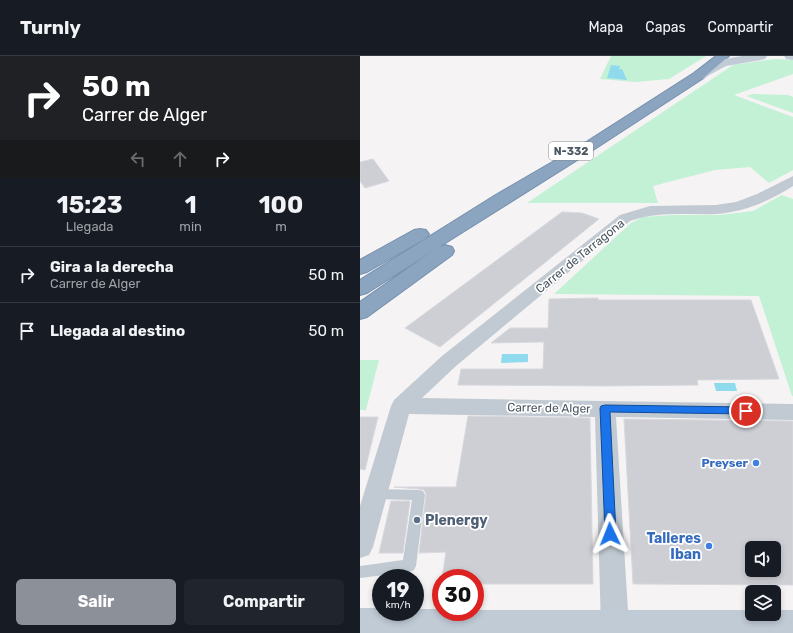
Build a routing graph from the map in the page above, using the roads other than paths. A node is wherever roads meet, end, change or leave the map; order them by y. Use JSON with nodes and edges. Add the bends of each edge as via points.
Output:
{"nodes":[{"id":1,"x":713,"y":56,"type":"edge"},
{"id":2,"x":723,"y":56,"type":"edge"},
{"id":3,"x":760,"y":56,"type":"edge"},
{"id":4,"x":773,"y":56,"type":"edge"},
{"id":5,"x":790,"y":56,"type":"edge"},
{"id":6,"x":793,"y":56,"type":"edge"},
{"id":7,"x":698,"y":76,"type":"junction"},
{"id":8,"x":585,"y":149,"type":"junction"},
{"id":9,"x":567,"y":153,"type":"junction"},
{"id":10,"x":793,"y":180,"type":"edge"},
{"id":11,"x":500,"y":200,"type":"junction"},
{"id":12,"x":360,"y":268,"type":"edge"},
{"id":13,"x":360,"y":289,"type":"edge"},
{"id":14,"x":360,"y":312,"type":"edge"},
{"id":15,"x":435,"y":374,"type":"junction"},
{"id":16,"x":401,"y":406,"type":"junction"},
{"id":17,"x":444,"y":406,"type":"junction"},
{"id":18,"x":605,"y":408,"type":"junction"},
{"id":19,"x":793,"y":412,"type":"edge"},
{"id":20,"x":376,"y":494,"type":"junction"},
{"id":21,"x":360,"y":547,"type":"edge"},
{"id":22,"x":360,"y":572,"type":"edge"},
{"id":23,"x":360,"y":624,"type":"edge"},
{"id":24,"x":793,"y":626,"type":"edge"},
{"id":25,"x":615,"y":627,"type":"junction"}],
"edges":[{"from":1,"to":9,"type":"highway","number":"N-332","via":[[681,81]]},
{"from":2,"to":7,"type":"highway","number":"N-332"},
{"from":3,"to":4,"type":"main road"},
{"from":3,"to":7,"type":"main road","via":[[723,63]]},
{"from":5,"to":6,"type":"main road"},
{"from":7,"to":8,"type":"highway","number":"N-332"},
{"from":8,"to":11,"type":"highway","number":"N-332"},
{"from":8,"to":14,"type":"highway"},
{"from":9,"to":11,"type":"highway","number":"N-332"},
{"from":9,"to":12,"type":"highway"},
{"from":10,"to":15,"type":"street","name":"Carrer de Tarragona","via":[[742,206],[645,211],[625,218]]},
{"from":11,"to":13,"type":"highway","number":"N-332"},
{"from":15,"to":16,"type":"street","name":"Carrer de Tarragona"},
{"from":15,"to":17,"type":"street","via":[[432,386]]},
{"from":16,"to":17,"type":"street","name":"Carrer de Alger"},
{"from":16,"to":20,"type":"street"},
{"from":17,"to":18,"type":"street","name":"Carrer de Alger"},
{"from":18,"to":19,"type":"street","name":"Carrer de Alger"},
{"from":18,"to":25,"type":"street"},
{"from":20,"to":21,"type":"street"},
{"from":20,"to":22,"type":"lane","via":[[419,495],[409,566]]},
{"from":23,"to":25,"type":"main road"},
{"from":24,"to":25,"type":"main road"}]}
